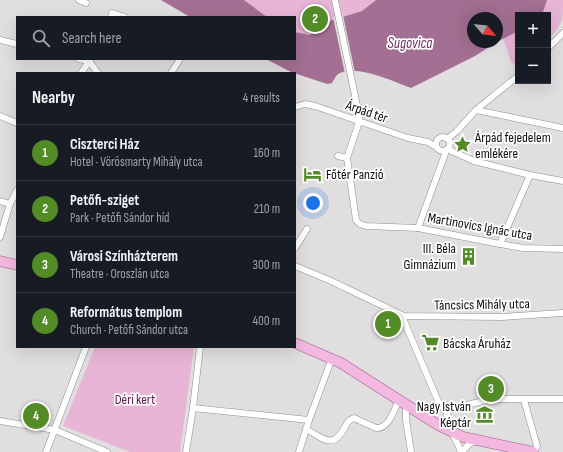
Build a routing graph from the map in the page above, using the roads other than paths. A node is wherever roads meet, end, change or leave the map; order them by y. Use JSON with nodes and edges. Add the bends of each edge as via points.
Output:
{"nodes":[{"id":1,"x":79,"y":0,"type":"edge"},
{"id":2,"x":335,"y":0,"type":"edge"},
{"id":3,"x":86,"y":3,"type":"dead end"},
{"id":4,"x":111,"y":16,"type":"edge"},
{"id":5,"x":122,"y":16,"type":"edge"},
{"id":6,"x":563,"y":33,"type":"edge"},
{"id":7,"x":0,"y":40,"type":"edge"},
{"id":8,"x":16,"y":44,"type":"edge"},
{"id":9,"x":551,"y":45,"type":"edge"},
{"id":10,"x":90,"y":60,"type":"edge"},
{"id":11,"x":179,"y":60,"type":"edge"},
{"id":12,"x":82,"y":72,"type":"edge"},
{"id":13,"x":97,"y":72,"type":"edge"},
{"id":14,"x":172,"y":72,"type":"edge"},
{"id":15,"x":515,"y":78,"type":"edge"},
{"id":16,"x":296,"y":106,"type":"edge"},
{"id":17,"x":476,"y":110,"type":"junction"},
{"id":18,"x":0,"y":116,"type":"edge"},
{"id":19,"x":359,"y":122,"type":"junction"},
{"id":20,"x":16,"y":123,"type":"edge"},
{"id":21,"x":563,"y":128,"type":"edge"},
{"id":22,"x":441,"y":141,"type":"junction"},
{"id":23,"x":446,"y":150,"type":"junction"},
{"id":24,"x":338,"y":156,"type":"dead end"},
{"id":25,"x":347,"y":158,"type":"junction"},
{"id":26,"x":530,"y":175,"type":"junction"},
{"id":27,"x":563,"y":181,"type":"edge"},
{"id":28,"x":16,"y":192,"type":"edge"},
{"id":29,"x":0,"y":201,"type":"edge"},
{"id":30,"x":10,"y":204,"type":"junction"},
{"id":31,"x":418,"y":228,"type":"junction"},
{"id":32,"x":306,"y":229,"type":"dead end"},
{"id":33,"x":0,"y":236,"type":"edge"},
{"id":34,"x":500,"y":244,"type":"junction"},
{"id":35,"x":296,"y":246,"type":"edge"},
{"id":36,"x":563,"y":249,"type":"edge"},
{"id":37,"x":0,"y":261,"type":"edge"},
{"id":38,"x":16,"y":265,"type":"edge"},
{"id":39,"x":296,"y":266,"type":"edge"},
{"id":40,"x":563,"y":313,"type":"edge"},
{"id":41,"x":402,"y":316,"type":"junction"},
{"id":42,"x":296,"y":343,"type":"edge"},
{"id":43,"x":86,"y":348,"type":"edge"},
{"id":44,"x":200,"y":348,"type":"edge"},
{"id":45,"x":332,"y":358,"type":"junction"},
{"id":46,"x":563,"y":399,"type":"edge"},
{"id":47,"x":438,"y":400,"type":"junction"},
{"id":48,"x":524,"y":400,"type":"junction"},
{"id":49,"x":402,"y":402,"type":"junction"},
{"id":50,"x":193,"y":408,"type":"junction"},
{"id":51,"x":447,"y":411,"type":"junction"},
{"id":52,"x":422,"y":414,"type":"junction"},
{"id":53,"x":309,"y":420,"type":"junction"},
{"id":54,"x":0,"y":421,"type":"edge"},
{"id":55,"x":306,"y":429,"type":"junction"},
{"id":56,"x":55,"y":430,"type":"junction"},
{"id":57,"x":452,"y":433,"type":"junction"},
{"id":58,"x":477,"y":440,"type":"junction"},
{"id":59,"x":46,"y":452,"type":"edge"},
{"id":60,"x":107,"y":452,"type":"edge"},
{"id":61,"x":186,"y":452,"type":"edge"},
{"id":62,"x":299,"y":452,"type":"edge"},
{"id":63,"x":411,"y":452,"type":"edge"},
{"id":64,"x":462,"y":452,"type":"edge"},
{"id":65,"x":533,"y":452,"type":"edge"}],
"edges":[{"from":1,"to":3,"type":"street"},
{"from":2,"to":19,"type":"street"},
{"from":4,"to":5,"type":"street","via":[[112,13]]},
{"from":6,"to":9,"type":"street"},
{"from":7,"to":8,"type":"street"},
{"from":10,"to":12,"type":"street"},
{"from":10,"to":13,"type":"street"},
{"from":11,"to":14,"type":"street"},
{"from":15,"to":17,"type":"street"},
{"from":16,"to":19,"type":"street","name":"Árpád tér","via":[[315,106]]},
{"from":17,"to":21,"type":"street"},
{"from":17,"to":22,"type":"street"},
{"from":18,"to":20,"type":"street"},
{"from":19,"to":22,"type":"street","name":"Árpád tér","via":[[408,138],[428,142]]},
{"from":19,"to":25,"type":"street"},
{"from":22,"to":23,"type":"street","via":[[440,150]]},
{"from":22,"to":23,"type":"street","via":[[450,144]]},
{"from":23,"to":26,"type":"street"},
{"from":23,"to":31,"type":"street"},
{"from":24,"to":25,"type":"street"},
{"from":25,"to":31,"type":"street","name":"Martinovics Ignác utca","via":[[356,220],[360,224]]},
{"from":26,"to":27,"type":"street"},
{"from":26,"to":34,"type":"street"},
{"from":28,"to":30,"type":"street"},
{"from":29,"to":30,"type":"street"},
{"from":30,"to":33,"type":"street"},
{"from":31,"to":34,"type":"street","name":"Martinovics Ignác utca"},
{"from":32,"to":35,"type":"street"},
{"from":34,"to":36,"type":"street","name":"Martinovics Ignác utca","via":[[523,248]]},
{"from":37,"to":38,"type":"main road"},
{"from":39,"to":41,"type":"street"},
{"from":40,"to":41,"type":"street","name":"Táncsics Mihály utca","via":[[465,318]]},
{"from":41,"to":47,"type":"street"},
{"from":42,"to":45,"type":"main road"},
{"from":43,"to":56,"type":"street"},
{"from":44,"to":50,"type":"street"},
{"from":45,"to":49,"type":"main road"},
{"from":45,"to":53,"type":"street"},
{"from":46,"to":48,"type":"street"},
{"from":47,"to":51,"type":"street"},
{"from":47,"to":52,"type":"street","via":[[435,410]]},
{"from":48,"to":51,"type":"street","via":[[492,399]]},
{"from":48,"to":65,"type":"street","via":[[537,446]]},
{"from":49,"to":52,"type":"main road"},
{"from":49,"to":55,"type":"street","via":[[380,428],[354,418],[348,421],[340,437],[330,441]]},
{"from":49,"to":63,"type":"street"},
{"from":50,"to":53,"type":"street"},
{"from":50,"to":61,"type":"street"},
{"from":51,"to":57,"type":"street"},
{"from":52,"to":57,"type":"main road"},
{"from":53,"to":55,"type":"street"},
{"from":54,"to":56,"type":"street"},
{"from":55,"to":62,"type":"street"},
{"from":56,"to":59,"type":"street"},
{"from":56,"to":60,"type":"street"},
{"from":57,"to":58,"type":"main road"},
{"from":57,"to":64,"type":"street"},
{"from":58,"to":64,"type":"street"},
{"from":58,"to":65,"type":"main road"}]}
